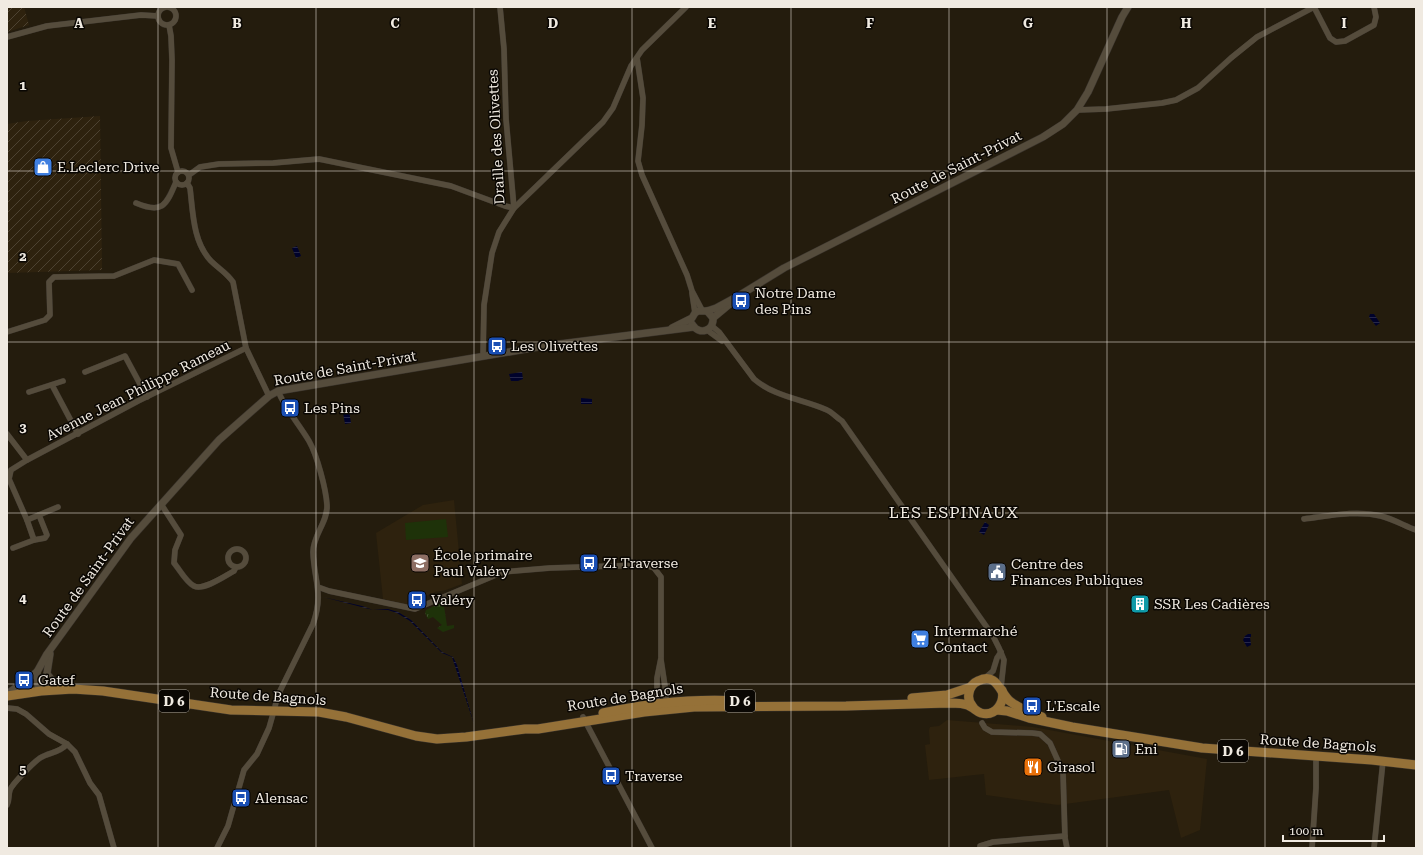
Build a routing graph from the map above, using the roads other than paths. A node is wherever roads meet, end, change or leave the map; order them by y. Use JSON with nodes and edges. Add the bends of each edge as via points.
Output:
{"nodes":[{"id":1,"x":500,"y":7,"type":"edge"},
{"id":2,"x":686,"y":7,"type":"edge"},
{"id":3,"x":1128,"y":7,"type":"edge"},
{"id":4,"x":1314,"y":7,"type":"edge"},
{"id":5,"x":1374,"y":7,"type":"edge"},
{"id":6,"x":172,"y":8,"type":"edge"},
{"id":7,"x":158,"y":16,"type":"junction"},
{"id":8,"x":169,"y":25,"type":"junction"},
{"id":9,"x":7,"y":37,"type":"edge"},
{"id":10,"x":637,"y":58,"type":"junction"},
{"id":11,"x":1077,"y":110,"type":"junction"},
{"id":12,"x":178,"y":172,"type":"junction"},
{"id":13,"x":188,"y":175,"type":"junction"},
{"id":14,"x":176,"y":182,"type":"junction"},
{"id":15,"x":187,"y":183,"type":"junction"},
{"id":16,"x":136,"y":203,"type":"dead end"},
{"id":17,"x":514,"y":208,"type":"junction"},
{"id":18,"x":192,"y":290,"type":"dead end"},
{"id":19,"x":740,"y":295,"type":"junction"},
{"id":20,"x":699,"y":313,"type":"junction"},
{"id":21,"x":713,"y":318,"type":"junction"},
{"id":22,"x":694,"y":328,"type":"junction"},
{"id":23,"x":709,"y":328,"type":"junction"},
{"id":24,"x":664,"y":331,"type":"junction"},
{"id":25,"x":7,"y":332,"type":"edge"},
{"id":26,"x":246,"y":348,"type":"junction"},
{"id":27,"x":483,"y":356,"type":"junction"},
{"id":28,"x":85,"y":372,"type":"dead end"},
{"id":29,"x":63,"y":381,"type":"dead end"},
{"id":30,"x":52,"y":385,"type":"junction"},
{"id":31,"x":278,"y":391,"type":"junction"},
{"id":32,"x":29,"y":392,"type":"dead end"},
{"id":33,"x":269,"y":396,"type":"junction"},
{"id":34,"x":146,"y":397,"type":"junction"},
{"id":35,"x":7,"y":434,"type":"edge"},
{"id":36,"x":78,"y":434,"type":"junction"},
{"id":37,"x":27,"y":460,"type":"junction"},
{"id":38,"x":161,"y":504,"type":"junction"},
{"id":39,"x":58,"y":507,"type":"dead end"},
{"id":40,"x":39,"y":515,"type":"junction"},
{"id":41,"x":1304,"y":519,"type":"dead end"},
{"id":42,"x":27,"y":520,"type":"junction"},
{"id":43,"x":1416,"y":530,"type":"edge"},
{"id":44,"x":34,"y":540,"type":"junction"},
{"id":45,"x":13,"y":548,"type":"dead end"},
{"id":46,"x":236,"y":567,"type":"dead end"},
{"id":47,"x":318,"y":587,"type":"junction"},
{"id":48,"x":51,"y":650,"type":"junction"},
{"id":49,"x":1001,"y":652,"type":"junction"},
{"id":50,"x":661,"y":658,"type":"junction"},
{"id":51,"x":38,"y":670,"type":"junction"},
{"id":52,"x":47,"y":673,"type":"junction"},
{"id":53,"x":983,"y":679,"type":"junction"},
{"id":54,"x":971,"y":687,"type":"junction"},
{"id":55,"x":1001,"y":688,"type":"junction"},
{"id":56,"x":74,"y":689,"type":"junction"},
{"id":57,"x":41,"y":691,"type":"junction"},
{"id":58,"x":7,"y":695,"type":"edge"},
{"id":59,"x":898,"y":702,"type":"junction"},
{"id":60,"x":662,"y":706,"type":"junction"},
{"id":61,"x":7,"y":708,"type":"edge"},
{"id":62,"x":975,"y":709,"type":"junction"},
{"id":63,"x":996,"y":710,"type":"junction"},
{"id":64,"x":274,"y":711,"type":"junction"},
{"id":65,"x":584,"y":719,"type":"junction"},
{"id":66,"x":1052,"y":722,"type":"junction"},
{"id":67,"x":982,"y":723,"type":"junction"},
{"id":68,"x":67,"y":744,"type":"junction"},
{"id":69,"x":1316,"y":757,"type":"junction"},
{"id":70,"x":1383,"y":761,"type":"junction"},
{"id":71,"x":1416,"y":765,"type":"edge"},
{"id":72,"x":7,"y":805,"type":"edge"},
{"id":73,"x":1065,"y":836,"type":"junction"},
{"id":74,"x":114,"y":848,"type":"edge"},
{"id":75,"x":217,"y":848,"type":"edge"},
{"id":76,"x":652,"y":848,"type":"edge"},
{"id":77,"x":980,"y":848,"type":"edge"},
{"id":78,"x":1067,"y":848,"type":"edge"},
{"id":79,"x":1312,"y":848,"type":"edge"},
{"id":80,"x":1374,"y":848,"type":"edge"}],
"edges":[{"from":1,"to":17,"type":"street","name":"Draille des Olivettes"},
{"from":2,"to":10,"type":"street"},
{"from":3,"to":11,"type":"street","name":"Route de Saint-Privat"},
{"from":4,"to":5,"type":"street","via":[[1330,38],[1336,42],[1345,41],[1374,25]]},
{"from":4,"to":11,"type":"street","via":[[1257,37],[1198,88],[1176,100]]},
{"from":6,"to":7,"type":"street","via":[[163,8]]},
{"from":6,"to":8,"type":"street","via":[[176,16],[174,22]]},
{"from":7,"to":8,"type":"street","via":[[160,22]]},
{"from":7,"to":9,"type":"street","via":[[141,15],[47,26]]},
{"from":8,"to":12,"type":"street","via":[[172,60],[171,148]]},
{"from":10,"to":17,"type":"street","via":[[604,122]]},
{"from":10,"to":20,"type":"street","via":[[643,98],[638,161],[686,275]]},
{"from":11,"to":19,"type":"street","name":"Route de Saint-Privat","via":[[1063,124],[1043,137],[784,268]]},
{"from":12,"to":13,"type":"street","via":[[184,171]]},
{"from":12,"to":14,"type":"street","via":[[174,178]]},
{"from":13,"to":15,"type":"street"},
{"from":13,"to":17,"type":"street","via":[[200,167],[220,164],[319,160],[451,186]]},
{"from":14,"to":15,"type":"street","via":[[180,185]]},
{"from":14,"to":16,"type":"street","via":[[162,206],[146,208]]},
{"from":15,"to":26,"type":"street","via":[[190,188],[195,230],[201,248],[232,282]]},
{"from":17,"to":27,"type":"street","name":"Draille des Olivettes","via":[[499,232],[492,253],[484,305]]},
{"from":18,"to":25,"type":"street","via":[[178,264],[154,260],[114,276],[54,277],[49,282],[50,315],[45,320]]},
{"from":19,"to":20,"type":"street","name":"Route de Saint-Privat","via":[[716,308]]},
{"from":19,"to":21,"type":"street","name":"Route de Saint-Privat"},
{"from":20,"to":21,"type":"street"},
{"from":20,"to":22,"type":"street","via":[[692,321]]},
{"from":20,"to":24,"type":"street","name":"Route de Saint-Privat"},
{"from":21,"to":23,"type":"street"},
{"from":22,"to":23,"type":"street","name":"Route de Saint-Privat","via":[[700,331]]},
{"from":22,"to":24,"type":"street","name":"Route de Saint-Privat"},
{"from":23,"to":49,"type":"street","via":[[731,349],[754,380],[769,390],[828,410],[842,421],[989,631]]},
{"from":24,"to":27,"type":"street","name":"Route de Saint-Privat"},
{"from":26,"to":33,"type":"street"},
{"from":26,"to":34,"type":"street","name":"Avenue Jean Philippe Rameau"},
{"from":27,"to":31,"type":"street","name":"Route de Saint-Privat"},
{"from":28,"to":34,"type":"street","via":[[125,356]]},
{"from":29,"to":30,"type":"street"},
{"from":30,"to":32,"type":"street"},
{"from":30,"to":36,"type":"street"},
{"from":31,"to":33,"type":"street","name":"Route de Saint-Privat"},
{"from":31,"to":47,"type":"street","via":[[313,449],[325,493],[325,518],[313,551]]},
{"from":33,"to":38,"type":"street","name":"Route de Saint-Privat","via":[[219,440]]},
{"from":34,"to":36,"type":"street","name":"Avenue Jean Philippe Rameau"},
{"from":35,"to":37,"type":"street"},
{"from":36,"to":37,"type":"street","name":"Avenue Jean Philippe Rameau"},
{"from":37,"to":42,"type":"street","name":"Avenue Jean Philippe Rameau","via":[[11,470],[9,479]]},
{"from":38,"to":46,"type":"street","via":[[181,534],[175,550],[174,563],[188,581],[202,588],[234,571]]},
{"from":38,"to":48,"type":"street","name":"Route de Saint-Privat","via":[[131,538]]},
{"from":39,"to":40,"type":"street"},
{"from":40,"to":42,"type":"street"},
{"from":40,"to":44,"type":"street","via":[[47,535],[45,538]]},
{"from":41,"to":43,"type":"street","via":[[1362,514],[1382,516]]},
{"from":42,"to":44,"type":"street","name":"Avenue Jean Philippe Rameau"},
{"from":44,"to":45,"type":"street"},
{"from":47,"to":50,"type":"street","via":[[415,609],[503,572],[645,565],[654,568],[661,577]]},
{"from":47,"to":64,"type":"street","via":[[317,613],[277,697]]},
{"from":48,"to":51,"type":"street","name":"Route de Saint-Privat"},
{"from":48,"to":52,"type":"street"},
{"from":49,"to":53,"type":"street","via":[[993,671]]},
{"from":49,"to":55,"type":"street","via":[[1004,660]]},
{"from":50,"to":60,"type":"street","via":[[657,678]]},
{"from":50,"to":60,"type":"street","via":[[666,693]]},
{"from":51,"to":52,"type":"street"},
{"from":51,"to":57,"type":"street","via":[[38,686]]},
{"from":51,"to":58,"type":"street"},
{"from":52,"to":56,"type":"street","via":[[52,680]]},
{"from":52,"to":57,"type":"street","via":[[45,686]]},
{"from":53,"to":54,"type":"main road"},
{"from":53,"to":55,"type":"main road","via":[[993,680]]},
{"from":54,"to":59,"type":"main road","number":"D 6","via":[[947,695]]},
{"from":54,"to":62,"type":"main road","via":[[968,698]]},
{"from":55,"to":63,"type":"main road","via":[[1003,700]]},
{"from":55,"to":66,"type":"main road","number":"D 6","via":[[1010,702]]},
{"from":56,"to":57,"type":"main road","name":"Route de Bagnols","number":"D 6"},
{"from":56,"to":64,"type":"main road","name":"Route de Bagnols","number":"D 6","via":[[226,709]]},
{"from":57,"to":58,"type":"main road","name":"Route de Bagnols","number":"D 6"},
{"from":59,"to":60,"type":"main road","name":"Route de Bagnols","number":"D 6","via":[[711,703]]},
{"from":59,"to":62,"type":"main road","number":"D 6","via":[[960,703]]},
{"from":60,"to":65,"type":"main road","name":"Route de Bagnols","number":"D 6"},
{"from":61,"to":68,"type":"street","via":[[17,709],[26,714],[48,734]]},
{"from":62,"to":63,"type":"main road","via":[[986,714]]},
{"from":62,"to":67,"type":"street"},
{"from":63,"to":66,"type":"main road","number":"D 6"},
{"from":63,"to":67,"type":"street"},
{"from":64,"to":65,"type":"main road","name":"Route de Bagnols","number":"D 6","via":[[305,711],[340,716],[426,738],[452,738]]},
{"from":64,"to":75,"type":"street","via":[[258,754],[244,770],[228,826]]},
{"from":65,"to":76,"type":"street"},
{"from":66,"to":69,"type":"main road","name":"Route de Bagnols","number":"D 6","via":[[1202,748]]},
{"from":67,"to":73,"type":"street","via":[[992,732],[1040,734],[1050,743],[1063,772]]},
{"from":68,"to":72,"type":"street","via":[[63,749],[41,757],[28,768],[10,789]]},
{"from":68,"to":74,"type":"street","via":[[75,752],[99,795]]},
{"from":69,"to":70,"type":"main road","name":"Route de Bagnols","number":"D 6"},
{"from":69,"to":79,"type":"street"},
{"from":70,"to":71,"type":"main road","name":"Route de Bagnols","number":"D 6"},
{"from":70,"to":80,"type":"street"},
{"from":73,"to":77,"type":"street","via":[[993,842]]},
{"from":73,"to":78,"type":"street"}]}
